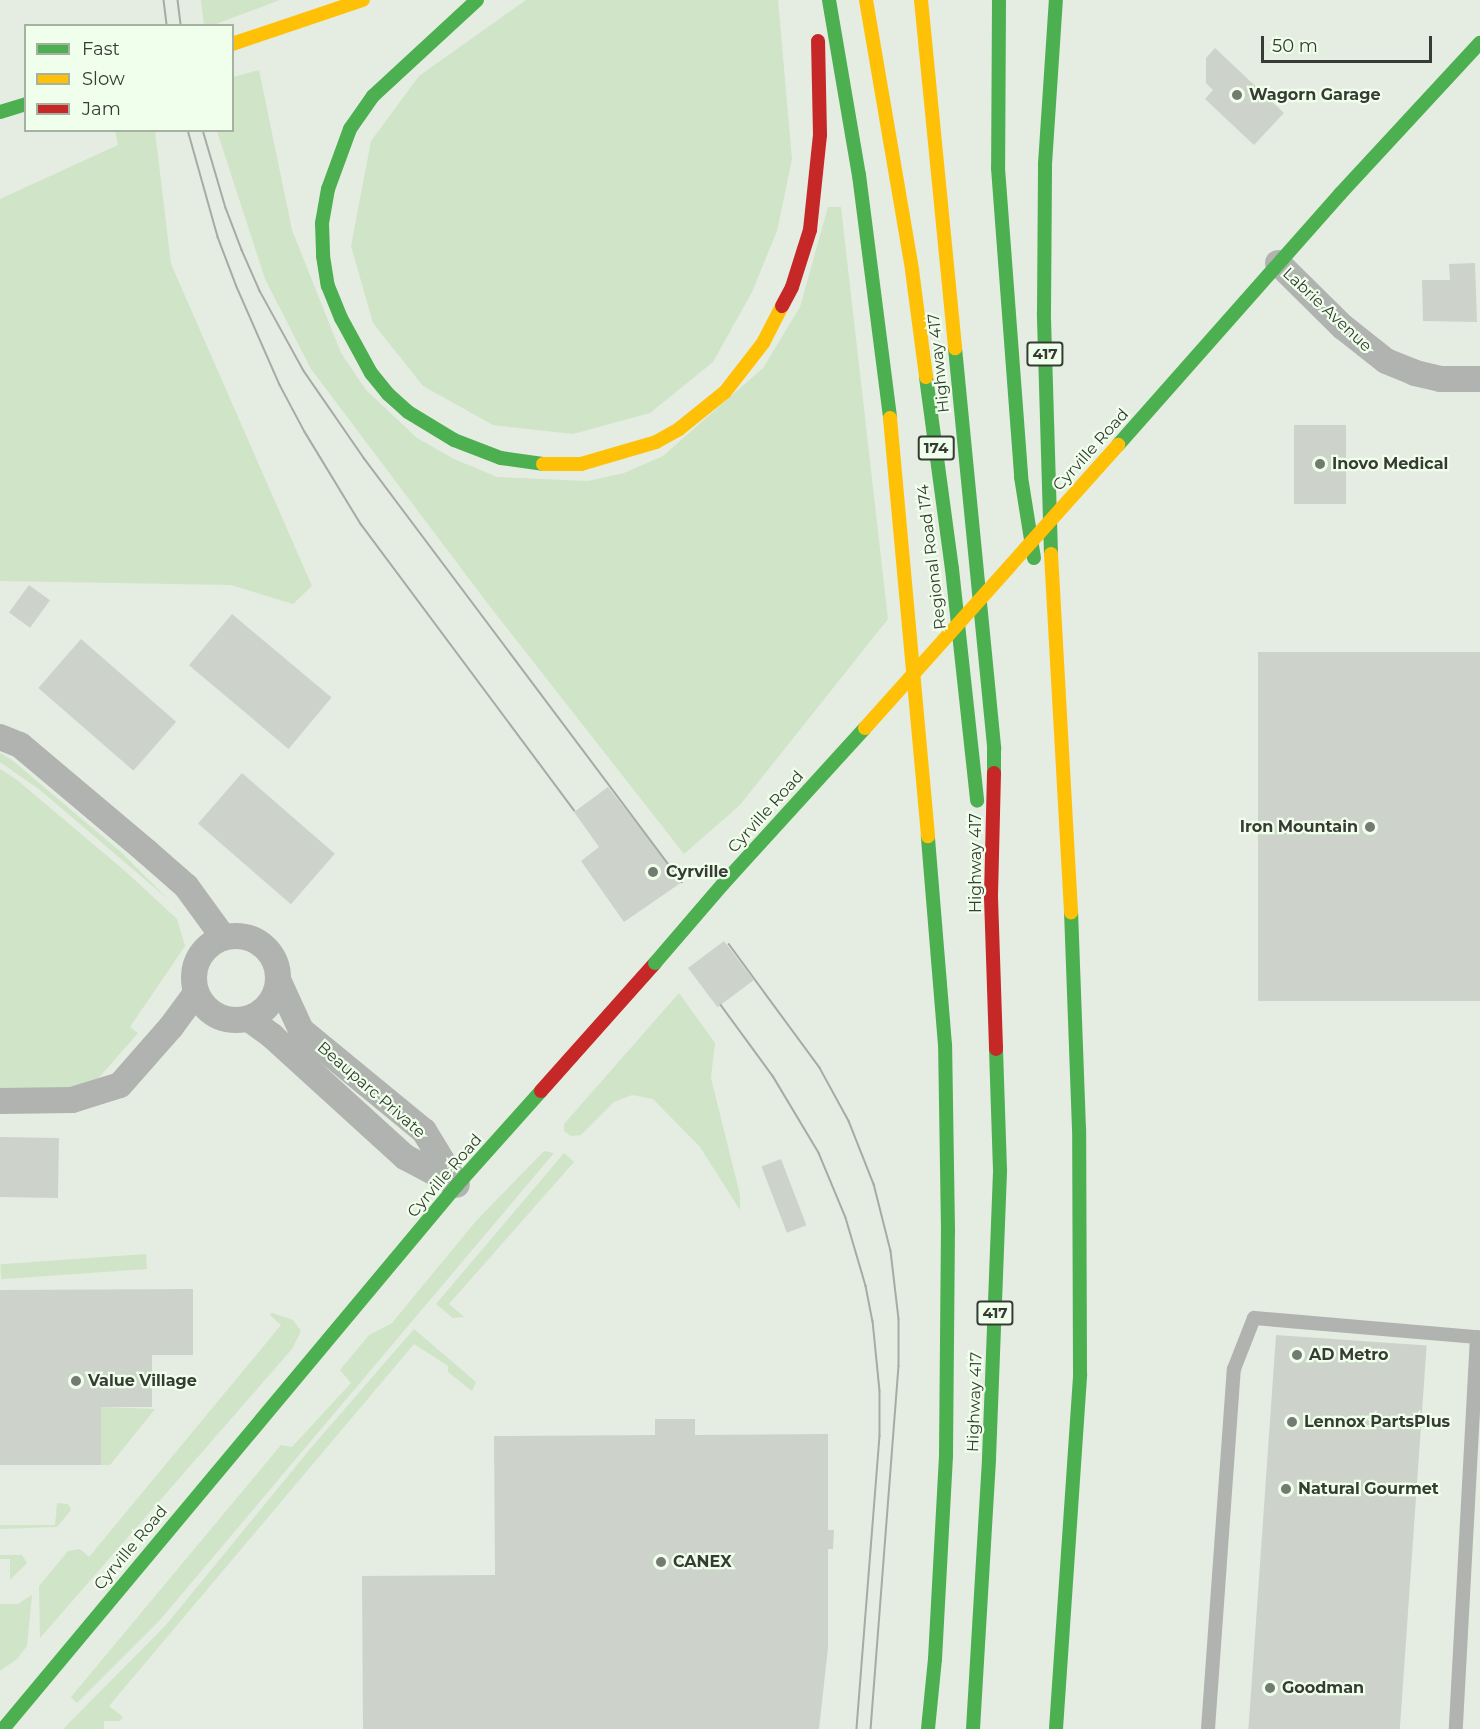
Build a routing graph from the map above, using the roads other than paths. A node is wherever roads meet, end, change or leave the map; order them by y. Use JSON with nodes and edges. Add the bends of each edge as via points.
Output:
{"nodes":[{"id":1,"x":363,"y":0,"type":"edge"},
{"id":2,"x":477,"y":0,"type":"edge"},
{"id":3,"x":829,"y":0,"type":"edge"},
{"id":4,"x":866,"y":0,"type":"edge"},
{"id":5,"x":921,"y":0,"type":"edge"},
{"id":6,"x":999,"y":0,"type":"edge"},
{"id":7,"x":1056,"y":0,"type":"edge"},
{"id":8,"x":816,"y":11,"type":"edge"},
{"id":9,"x":234,"y":43,"type":"edge"},
{"id":10,"x":1480,"y":43,"type":"edge"},
{"id":11,"x":24,"y":105,"type":"edge"},
{"id":12,"x":0,"y":112,"type":"edge"},
{"id":13,"x":1278,"y":263,"type":"junction"},
{"id":14,"x":1480,"y":379,"type":"edge"},
{"id":15,"x":1059,"y":708,"type":"junction"},
{"id":16,"x":0,"y":737,"type":"edge"},
{"id":17,"x":991,"y":897,"type":"junction"},
{"id":18,"x":223,"y":937,"type":"junction"},
{"id":19,"x":279,"y":982,"type":"junction"},
{"id":20,"x":196,"y":993,"type":"junction"},
{"id":21,"x":249,"y":1019,"type":"junction"},
{"id":22,"x":0,"y":1101,"type":"edge"},
{"id":23,"x":457,"y":1185,"type":"junction"},
{"id":24,"x":1475,"y":1456,"type":"edge"},
{"id":25,"x":3,"y":1729,"type":"edge"},
{"id":26,"x":928,"y":1729,"type":"edge"},
{"id":27,"x":972,"y":1729,"type":"edge"},
{"id":28,"x":1056,"y":1729,"type":"edge"},
{"id":29,"x":1208,"y":1729,"type":"edge"},
{"id":30,"x":1456,"y":1729,"type":"edge"}],
"edges":[{"from":1,"to":9,"type":"main road"},
{"from":2,"to":8,"type":"main road","via":[[373,96],[350,129],[328,189],[322,223],[323,256],[328,286],[341,318],[371,373],[388,394],[408,412],[454,440],[501,458],[530,464],[581,464],[656,442],[725,392],[763,343],[792,287],[810,230],[820,123]]},
{"from":3,"to":26,"type":"main road","via":[[859,175],[885,370],[945,1046],[946,1455]]},
{"from":4,"to":17,"type":"main road","name":"Regional Road 174","number":"174","via":[[914,282],[952,569],[969,750]]},
{"from":5,"to":17,"type":"main road","name":"Highway 417","number":"417","via":[[994,749]]},
{"from":6,"to":15,"type":"main road","via":[[998,168],[1021,477]]},
{"from":7,"to":15,"type":"main road","number":"417","via":[[1047,116],[1043,262]]},
{"from":10,"to":13,"type":"main road","name":"Cyrville Road"},
{"from":11,"to":12,"type":"main road"},
{"from":13,"to":14,"type":"street","name":"Labrie Avenue","via":[[1343,327],[1386,361],[1440,379]]},
{"from":13,"to":23,"type":"main road","name":"Cyrville Road","bridge":true},
{"from":15,"to":28,"type":"main road","number":"417","via":[[1079,1129],[1080,1374]]},
{"from":16,"to":18,"type":"street","via":[[20,745],[186,886]]},
{"from":17,"to":27,"type":"main road","name":"Highway 417","number":"417","via":[[1000,1170],[989,1458]]},
{"from":18,"to":19,"type":"street","via":[[256,940],[277,965]]},
{"from":18,"to":20,"type":"street","via":[[199,958],[194,974]]},
{"from":19,"to":21,"type":"street","via":[[264,1011]]},
{"from":19,"to":23,"type":"street","name":"Beauparc Private","via":[[301,1030],[424,1131]]},
{"from":20,"to":21,"type":"street","via":[[216,1016]]},
{"from":20,"to":22,"type":"street","via":[[120,1085],[72,1100]]},
{"from":21,"to":23,"type":"street","name":"Beauparc Private","via":[[405,1157]]},
{"from":23,"to":25,"type":"main road","name":"Cyrville Road"},
{"from":24,"to":29,"type":"lane","via":[[1477,1337],[1254,1318],[1234,1369]]},
{"from":24,"to":30,"type":"lane"}]}
